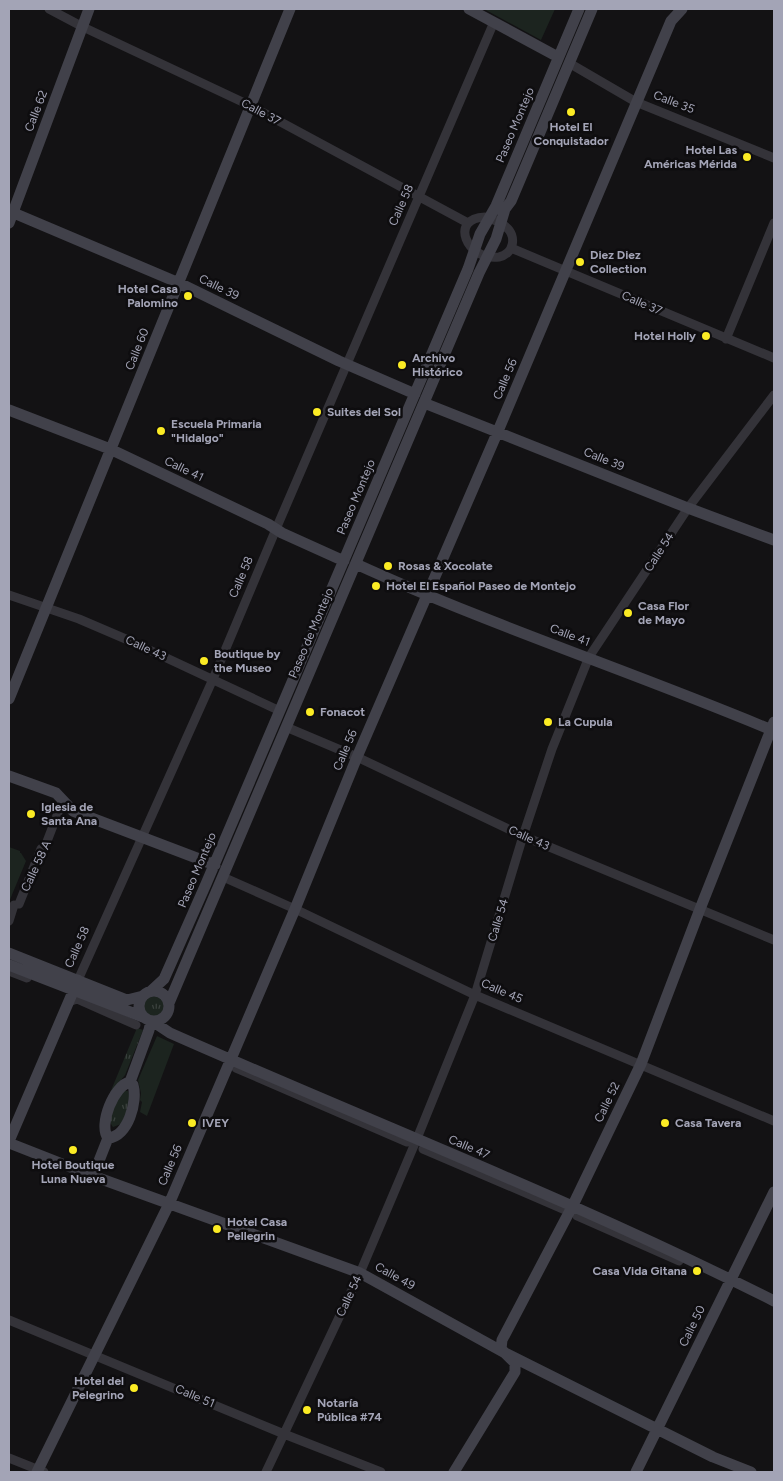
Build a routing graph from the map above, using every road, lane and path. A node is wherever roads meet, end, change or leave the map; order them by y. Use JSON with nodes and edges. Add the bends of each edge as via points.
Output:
{"nodes":[{"id":1,"x":49,"y":9,"type":"edge"},
{"id":2,"x":89,"y":9,"type":"edge"},
{"id":3,"x":290,"y":9,"type":"edge"},
{"id":4,"x":469,"y":9,"type":"edge"},
{"id":5,"x":579,"y":9,"type":"edge"},
{"id":6,"x":592,"y":9,"type":"edge"},
{"id":7,"x":682,"y":9,"type":"edge"},
{"id":8,"x":494,"y":22,"type":"junction"},
{"id":9,"x":83,"y":27,"type":"junction"},
{"id":10,"x":558,"y":57,"type":"junction"},
{"id":11,"x":569,"y":63,"type":"junction"},
{"id":12,"x":636,"y":102,"type":"junction"},
{"id":13,"x":251,"y":106,"type":"junction"},
{"id":14,"x":774,"y":158,"type":"edge"},
{"id":15,"x":419,"y":197,"type":"junction"},
{"id":16,"x":10,"y":215,"type":"edge"},
{"id":17,"x":489,"y":218,"type":"junction"},
{"id":18,"x":501,"y":223,"type":"junction"},
{"id":19,"x":774,"y":223,"type":"edge"},
{"id":20,"x":468,"y":224,"type":"junction"},
{"id":21,"x":511,"y":248,"type":"junction"},
{"id":22,"x":475,"y":251,"type":"junction"},
{"id":23,"x":488,"y":256,"type":"junction"},
{"id":24,"x":565,"y":271,"type":"junction"},
{"id":25,"x":479,"y":273,"type":"joint"},
{"id":26,"x":178,"y":283,"type":"junction"},
{"id":27,"x":726,"y":339,"type":"junction"},
{"id":28,"x":774,"y":358,"type":"edge"},
{"id":29,"x":347,"y":364,"type":"junction"},
{"id":30,"x":415,"y":394,"type":"junction"},
{"id":31,"x":774,"y":396,"type":"edge"},
{"id":32,"x":424,"y":403,"type":"junction"},
{"id":33,"x":9,"y":410,"type":"edge"},
{"id":34,"x":498,"y":432,"type":"junction"},
{"id":35,"x":110,"y":449,"type":"junction"},
{"id":36,"x":688,"y":508,"type":"junction"},
{"id":37,"x":276,"y":529,"type":"junction"},
{"id":38,"x":774,"y":540,"type":"edge"},
{"id":39,"x":344,"y":560,"type":"junction"},
{"id":40,"x":356,"y":564,"type":"junction"},
{"id":41,"x":9,"y":594,"type":"edge"},
{"id":42,"x":427,"y":596,"type":"junction"},
{"id":43,"x":46,"y":607,"type":"junction"},
{"id":44,"x":589,"y":657,"type":"junction"},
{"id":45,"x":213,"y":679,"type":"junction"},
{"id":46,"x":9,"y":699,"type":"edge"},
{"id":47,"x":280,"y":711,"type":"junction"},
{"id":48,"x":286,"y":726,"type":"junction"},
{"id":49,"x":773,"y":728,"type":"edge"},
{"id":50,"x":357,"y":757,"type":"junction"},
{"id":51,"x":9,"y":776,"type":"edge"},
{"id":52,"x":63,"y":800,"type":"junction"},
{"id":53,"x":142,"y":836,"type":"junction"},
{"id":54,"x":523,"y":836,"type":"junction"},
{"id":55,"x":215,"y":865,"type":"junction"},
{"id":56,"x":223,"y":877,"type":"junction"},
{"id":57,"x":295,"y":909,"type":"junction"},
{"id":58,"x":700,"y":909,"type":"junction"},
{"id":59,"x":9,"y":921,"type":"edge"},
{"id":60,"x":774,"y":940,"type":"edge"},
{"id":61,"x":9,"y":951,"type":"edge"},
{"id":62,"x":9,"y":965,"type":"edge"},
{"id":63,"x":9,"y":971,"type":"edge"},
{"id":64,"x":49,"y":975,"type":"junction"},
{"id":65,"x":71,"y":988,"type":"junction"},
{"id":66,"x":147,"y":994,"type":"junction"},
{"id":67,"x":475,"y":994,"type":"junction"},
{"id":68,"x":169,"y":1003,"type":"junction"},
{"id":69,"x":146,"y":1021,"type":"junction"},
{"id":70,"x":236,"y":1063,"type":"junction"},
{"id":71,"x":641,"y":1064,"type":"junction"},
{"id":72,"x":130,"y":1082,"type":"junction"},
{"id":73,"x":774,"y":1121,"type":"edge"},
{"id":74,"x":108,"y":1138,"type":"junction"},
{"id":75,"x":417,"y":1141,"type":"junction"},
{"id":76,"x":9,"y":1142,"type":"edge"},
{"id":77,"x":93,"y":1176,"type":"junction"},
{"id":78,"x":774,"y":1192,"type":"edge"},
{"id":79,"x":169,"y":1204,"type":"junction"},
{"id":80,"x":572,"y":1208,"type":"junction"},
{"id":81,"x":360,"y":1273,"type":"junction"},
{"id":82,"x":731,"y":1279,"type":"junction"},
{"id":83,"x":774,"y":1296,"type":"edge"},
{"id":84,"x":774,"y":1301,"type":"edge"},
{"id":85,"x":774,"y":1307,"type":"edge"},
{"id":86,"x":9,"y":1320,"type":"edge"},
{"id":87,"x":505,"y":1353,"type":"junction"},
{"id":88,"x":95,"y":1354,"type":"junction"},
{"id":89,"x":657,"y":1429,"type":"junction"},
{"id":90,"x":284,"y":1434,"type":"junction"},
{"id":91,"x":9,"y":1458,"type":"edge"},
{"id":92,"x":40,"y":1471,"type":"edge"},
{"id":93,"x":266,"y":1472,"type":"edge"},
{"id":94,"x":381,"y":1472,"type":"edge"},
{"id":95,"x":454,"y":1472,"type":"edge"},
{"id":96,"x":636,"y":1472,"type":"edge"},
{"id":97,"x":751,"y":1472,"type":"edge"}],
"edges":[{"from":1,"to":9,"type":"street","name":"Calle 37"},
{"from":2,"to":9,"type":"street","name":"Calle 62"},
{"from":3,"to":13,"type":"street","name":"Calle 60"},
{"from":4,"to":8,"type":"street"},
{"from":5,"to":10,"type":"street","name":"Paseo Montejo"},
{"from":6,"to":11,"type":"street","name":"Paseo Montejo"},
{"from":7,"to":12,"type":"street","name":"Calle 56","via":[[671,21]]},
{"from":8,"to":10,"type":"street"},
{"from":8,"to":15,"type":"street","name":"Calle 58"},
{"from":9,"to":13,"type":"street","name":"Calle 37"},
{"from":9,"to":16,"type":"street","name":"Calle 62"},
{"from":10,"to":17,"type":"street","name":"Paseo Montejo"},
{"from":11,"to":12,"type":"street","name":"Calle 35"},
{"from":11,"to":18,"type":"street","name":"Paseo Montejo"},
{"from":12,"to":14,"type":"street","name":"Calle 35"},
{"from":12,"to":24,"type":"street","name":"Calle 56"},
{"from":13,"to":15,"type":"street","name":"Calle 37"},
{"from":13,"to":26,"type":"street","name":"Calle 60"},
{"from":15,"to":20,"type":"street","name":"Calle 37"},
{"from":15,"to":29,"type":"street","name":"Calle 58"},
{"from":16,"to":26,"type":"street","name":"Calle 39"},
{"from":17,"to":18,"type":"street"},
{"from":17,"to":20,"type":"street","via":[[475,218]]},
{"from":17,"to":22,"type":"street","name":"Paseo Montejo"},
{"from":18,"to":21,"type":"street","via":[[512,235]]},
{"from":18,"to":23,"type":"street","name":"Paseo Montejo"},
{"from":19,"to":27,"type":"street"},
{"from":20,"to":22,"type":"street","via":[[465,238]]},
{"from":21,"to":23,"type":"street","via":[[503,256]]},
{"from":21,"to":24,"type":"street","name":"Calle 37"},
{"from":22,"to":23,"type":"street"},
{"from":22,"to":30,"type":"street","name":"Paseo Montejo"},
{"from":23,"to":25,"type":"street","name":"Paseo Montejo"},
{"from":24,"to":27,"type":"street","name":"Calle 37"},
{"from":24,"to":34,"type":"street","name":"Calle 56"},
{"from":25,"to":32,"type":"street","name":"Paseo de Montejo"},
{"from":26,"to":29,"type":"street","name":"Calle 39"},
{"from":26,"to":35,"type":"street","name":"Calle 60"},
{"from":27,"to":28,"type":"street","name":"Calle 37"},
{"from":29,"to":30,"type":"street","name":"Calle 39"},
{"from":29,"to":37,"type":"street","name":"Calle 58"},
{"from":30,"to":39,"type":"street","name":"Paseo Montejo"},
{"from":31,"to":36,"type":"street","name":"Calle 54"},
{"from":32,"to":34,"type":"street","name":"Calle 39"},
{"from":32,"to":40,"type":"street","name":"Paseo de Montejo"},
{"from":33,"to":35,"type":"street","name":"Calle 41"},
{"from":34,"to":36,"type":"street","name":"Calle 39"},
{"from":34,"to":42,"type":"street","name":"Calle 56"},
{"from":35,"to":37,"type":"street","name":"Calle 41"},
{"from":35,"to":43,"type":"street","name":"Calle 60"},
{"from":36,"to":38,"type":"street","name":"Calle 39"},
{"from":36,"to":44,"type":"street","name":"Calle 54"},
{"from":37,"to":39,"type":"street","name":"Calle 41"},
{"from":37,"to":45,"type":"street","name":"Calle 58"},
{"from":39,"to":47,"type":"street","name":"Paseo Montejo"},
{"from":40,"to":42,"type":"street","name":"Calle 41"},
{"from":40,"to":48,"type":"street","name":"Paseo de Montejo"},
{"from":41,"to":43,"type":"street","name":"Calle 43"},
{"from":42,"to":44,"type":"street","name":"Calle 41"},
{"from":42,"to":50,"type":"street","name":"Calle 56"},
{"from":43,"to":45,"type":"street","name":"Calle 43"},
{"from":43,"to":46,"type":"street","name":"Calle 60"},
{"from":44,"to":49,"type":"street","name":"Calle 41"},
{"from":44,"to":54,"type":"street","name":"Calle 54","via":[[552,749]]},
{"from":45,"to":47,"type":"street","name":"Calle 43"},
{"from":45,"to":53,"type":"street","name":"Calle 58"},
{"from":47,"to":55,"type":"street","name":"Paseo Montejo"},
{"from":48,"to":50,"type":"street","name":"Calle 43"},
{"from":48,"to":56,"type":"street","name":"Paseo de Montejo"},
{"from":49,"to":58,"type":"street","name":"Calle 52"},
{"from":50,"to":54,"type":"street","name":"Calle 43"},
{"from":50,"to":57,"type":"street","name":"Calle 56"},
{"from":51,"to":52,"type":"street","via":[[56,793]]},
{"from":52,"to":53,"type":"street","via":[[73,811]]},
{"from":52,"to":59,"type":"street","name":"Calle 58 A"},
{"from":53,"to":55,"type":"street"},
{"from":53,"to":65,"type":"street","name":"Calle 58"},
{"from":54,"to":58,"type":"street","name":"Calle 43"},
{"from":54,"to":67,"type":"street","name":"Calle 54"},
{"from":55,"to":66,"type":"street","name":"Paseo Montejo","via":[[164,980]]},
{"from":56,"to":57,"type":"street","name":"Calle 45"},
{"from":56,"to":68,"type":"street","name":"Paseo de Montejo"},
{"from":57,"to":67,"type":"street","name":"Calle 45"},
{"from":57,"to":70,"type":"street","name":"Calle 56"},
{"from":58,"to":60,"type":"street","name":"Calle 43"},
{"from":58,"to":71,"type":"street","name":"Calle 52"},
{"from":61,"to":64,"type":"street","name":"Calle 47"},
{"from":61,"to":65,"type":"street"},
{"from":62,"to":64,"type":"street","name":"Calle 47"},
{"from":63,"to":65,"type":"street","via":[[63,992]]},
{"from":64,"to":65,"type":"street","name":"Calle 47"},
{"from":65,"to":66,"type":"street","name":"Calle 47","via":[[127,1000]]},
{"from":65,"to":69,"type":"street","name":"Calle 47"},
{"from":65,"to":76,"type":"street","name":"Calle 58"},
{"from":66,"to":68,"type":"street","via":[[160,992]]},
{"from":66,"to":69,"type":"street","via":[[139,1006]]},
{"from":67,"to":71,"type":"street","name":"Calle 45"},
{"from":67,"to":75,"type":"street","name":"Calle 54"},
{"from":68,"to":69,"type":"street","via":[[166,1015],[160,1020]]},
{"from":69,"to":70,"type":"street","name":"Calle 47"},
{"from":69,"to":72,"type":"street","via":[[149,1030]]},
{"from":70,"to":75,"type":"street","name":"Calle 47"},
{"from":70,"to":79,"type":"street","name":"Calle 56"},
{"from":71,"to":73,"type":"street","name":"Calle 45"},
{"from":71,"to":80,"type":"street","name":"Calle 52"},
{"from":72,"to":74,"type":"street","via":[[123,1084],[108,1110],[104,1127]]},
{"from":72,"to":74,"type":"street","via":[[135,1104],[118,1135]]},
{"from":74,"to":77,"type":"street"},
{"from":75,"to":80,"type":"street","name":"Calle 47"},
{"from":75,"to":81,"type":"street","name":"Calle 54"},
{"from":76,"to":77,"type":"street","name":"Calle 49"},
{"from":77,"to":79,"type":"street","name":"Calle 49"},
{"from":78,"to":82,"type":"street","name":"Calle 50"},
{"from":79,"to":81,"type":"street","name":"Calle 49"},
{"from":79,"to":88,"type":"street","name":"Calle 56"},
{"from":80,"to":82,"type":"street","name":"Calle 47"},
{"from":80,"to":87,"type":"street","name":"Calle 52","via":[[502,1340],[501,1347]]},
{"from":81,"to":87,"type":"street","name":"Calle 49"},
{"from":81,"to":90,"type":"street","name":"Calle 54"},
{"from":82,"to":83,"type":"street"},
{"from":82,"to":84,"type":"street","name":"Calle 47"},
{"from":82,"to":85,"type":"street"},
{"from":82,"to":89,"type":"street","name":"Calle 50"},
{"from":86,"to":88,"type":"street","name":"Calle 51"},
{"from":87,"to":89,"type":"street","name":"Calle 49"},
{"from":87,"to":95,"type":"street","name":"Calle 52","via":[[515,1363],[515,1372]]},
{"from":88,"to":90,"type":"street","name":"Calle 51"},
{"from":88,"to":92,"type":"street","name":"Calle 56"},
{"from":89,"to":96,"type":"street","name":"Calle 50"},
{"from":89,"to":97,"type":"street","name":"Calle 49"},
{"from":90,"to":93,"type":"street","name":"Calle 54"},
{"from":90,"to":94,"type":"street","name":"Calle 51"},
{"from":91,"to":92,"type":"street"}]}
